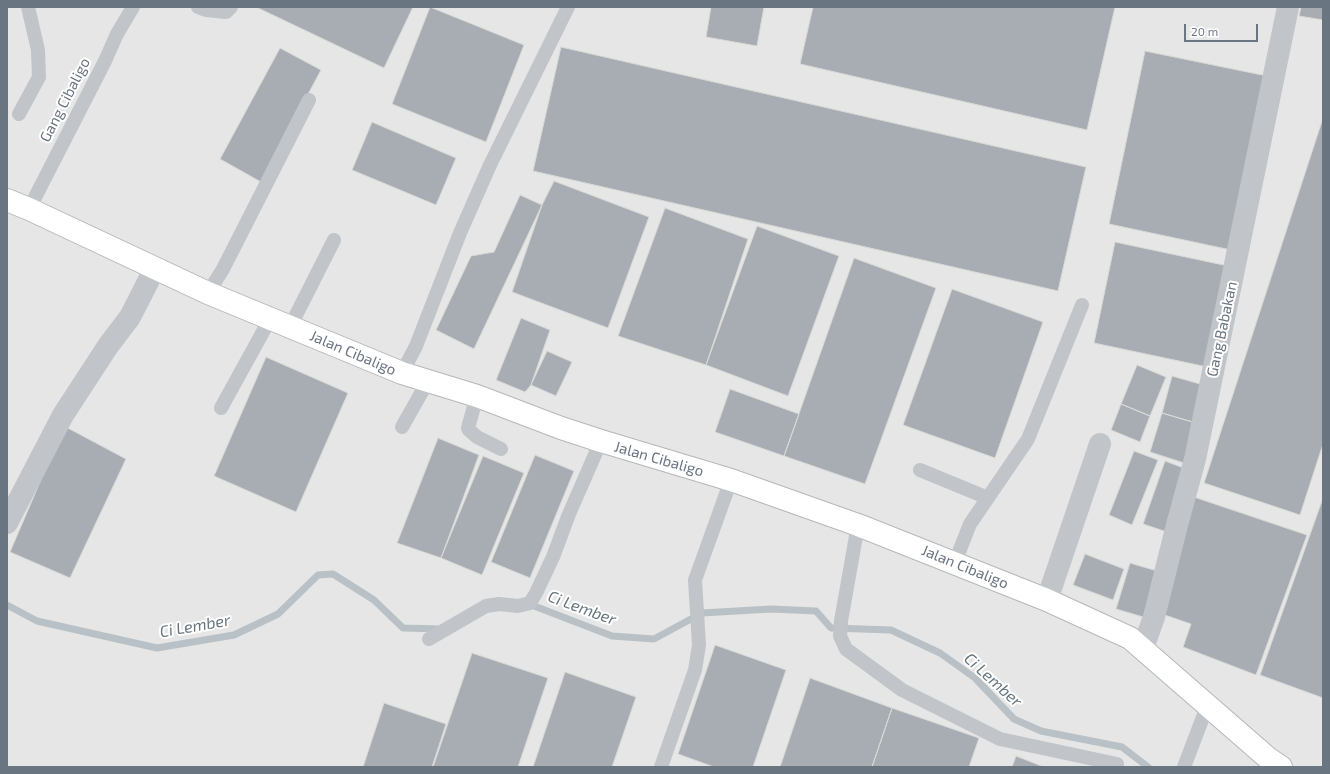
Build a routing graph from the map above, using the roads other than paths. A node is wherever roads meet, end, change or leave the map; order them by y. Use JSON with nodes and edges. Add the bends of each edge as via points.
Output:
{"nodes":[{"id":1,"x":28,"y":7,"type":"edge"},
{"id":2,"x":133,"y":7,"type":"edge"},
{"id":3,"x":198,"y":7,"type":"edge"},
{"id":4,"x":231,"y":7,"type":"edge"},
{"id":5,"x":568,"y":7,"type":"edge"},
{"id":6,"x":1288,"y":7,"type":"edge"},
{"id":7,"x":309,"y":100,"type":"dead end"},
{"id":8,"x":19,"y":114,"type":"dead end"},
{"id":9,"x":7,"y":200,"type":"edge"},
{"id":10,"x":29,"y":209,"type":"junction"},
{"id":11,"x":334,"y":240,"type":"dead end"},
{"id":12,"x":156,"y":268,"type":"junction"},
{"id":13,"x":208,"y":293,"type":"junction"},
{"id":14,"x":1082,"y":305,"type":"dead end"},
{"id":15,"x":280,"y":323,"type":"junction"},
{"id":16,"x":402,"y":373,"type":"junction"},
{"id":17,"x":428,"y":381,"type":"junction"},
{"id":18,"x":477,"y":396,"type":"junction"},
{"id":19,"x":221,"y":408,"type":"dead end"},
{"id":20,"x":402,"y":427,"type":"dead end"},
{"id":21,"x":601,"y":441,"type":"junction"},
{"id":22,"x":1100,"y":444,"type":"dead end"},
{"id":23,"x":501,"y":448,"type":"dead end"},
{"id":24,"x":920,"y":470,"type":"dead end"},
{"id":25,"x":731,"y":480,"type":"junction"},
{"id":26,"x":988,"y":498,"type":"junction"},
{"id":27,"x":7,"y":523,"type":"edge"},
{"id":28,"x":858,"y":525,"type":"junction"},
{"id":29,"x":954,"y":562,"type":"junction"},
{"id":30,"x":1047,"y":600,"type":"junction"},
{"id":31,"x":429,"y":639,"type":"dead end"},
{"id":32,"x":1143,"y":648,"type":"junction"},
{"id":33,"x":1208,"y":704,"type":"junction"},
{"id":34,"x":1117,"y":764,"type":"dead end"},
{"id":35,"x":661,"y":767,"type":"edge"},
{"id":36,"x":1184,"y":767,"type":"edge"},
{"id":37,"x":1281,"y":767,"type":"edge"}],
"edges":[{"from":1,"to":8,"type":"lane","via":[[38,50],[39,78]]},
{"from":2,"to":10,"type":"lane","name":"Gang Cibaligo"},
{"from":3,"to":4,"type":"lane","via":[[226,12]]},
{"from":5,"to":16,"type":"lane","via":[[490,166],[460,233],[416,346]]},
{"from":6,"to":32,"type":"street","name":"Gang Babakan","via":[[1195,459],[1154,617]]},
{"from":7,"to":13,"type":"lane"},
{"from":9,"to":10,"type":"main road","name":"Jalan Cibaligo"},
{"from":10,"to":12,"type":"main road","name":"Jalan Cibaligo"},
{"from":11,"to":15,"type":"lane"},
{"from":12,"to":13,"type":"main road","name":"Jalan Cibaligo"},
{"from":12,"to":27,"type":"street","via":[[130,316],[62,415]]},
{"from":13,"to":15,"type":"main road","name":"Jalan Cibaligo"},
{"from":14,"to":26,"type":"lane","via":[[1028,439]]},
{"from":15,"to":16,"type":"main road","name":"Jalan Cibaligo"},
{"from":15,"to":19,"type":"lane"},
{"from":16,"to":17,"type":"main road","name":"Jalan Cibaligo"},
{"from":17,"to":18,"type":"main road","name":"Jalan Cibaligo"},
{"from":17,"to":20,"type":"lane"},
{"from":18,"to":21,"type":"main road","name":"Jalan Cibaligo"},
{"from":18,"to":23,"type":"lane","via":[[469,430],[477,437]]},
{"from":21,"to":25,"type":"main road","name":"Jalan Cibaligo"},
{"from":21,"to":31,"type":"lane","via":[[553,557],[530,603],[518,606],[486,606]]},
{"from":22,"to":30,"type":"street"},
{"from":24,"to":26,"type":"lane"},
{"from":25,"to":28,"type":"main road","name":"Jalan Cibaligo"},
{"from":25,"to":35,"type":"lane","via":[[695,580],[699,645],[695,670]]},
{"from":26,"to":29,"type":"lane","via":[[970,524]]},
{"from":28,"to":29,"type":"main road","name":"Jalan Cibaligo"},
{"from":28,"to":34,"type":"lane","via":[[840,621],[840,636],[846,649],[902,690],[1000,739]]},
{"from":29,"to":30,"type":"main road","name":"Jalan Cibaligo"},
{"from":30,"to":32,"type":"main road","name":"Jalan Cibaligo","via":[[1130,638]]},
{"from":32,"to":33,"type":"main road","name":"Jalan Cibaligo"},
{"from":33,"to":36,"type":"lane"},
{"from":33,"to":37,"type":"main road","name":"Jalan Cibaligo","via":[[1269,760]]}]}
